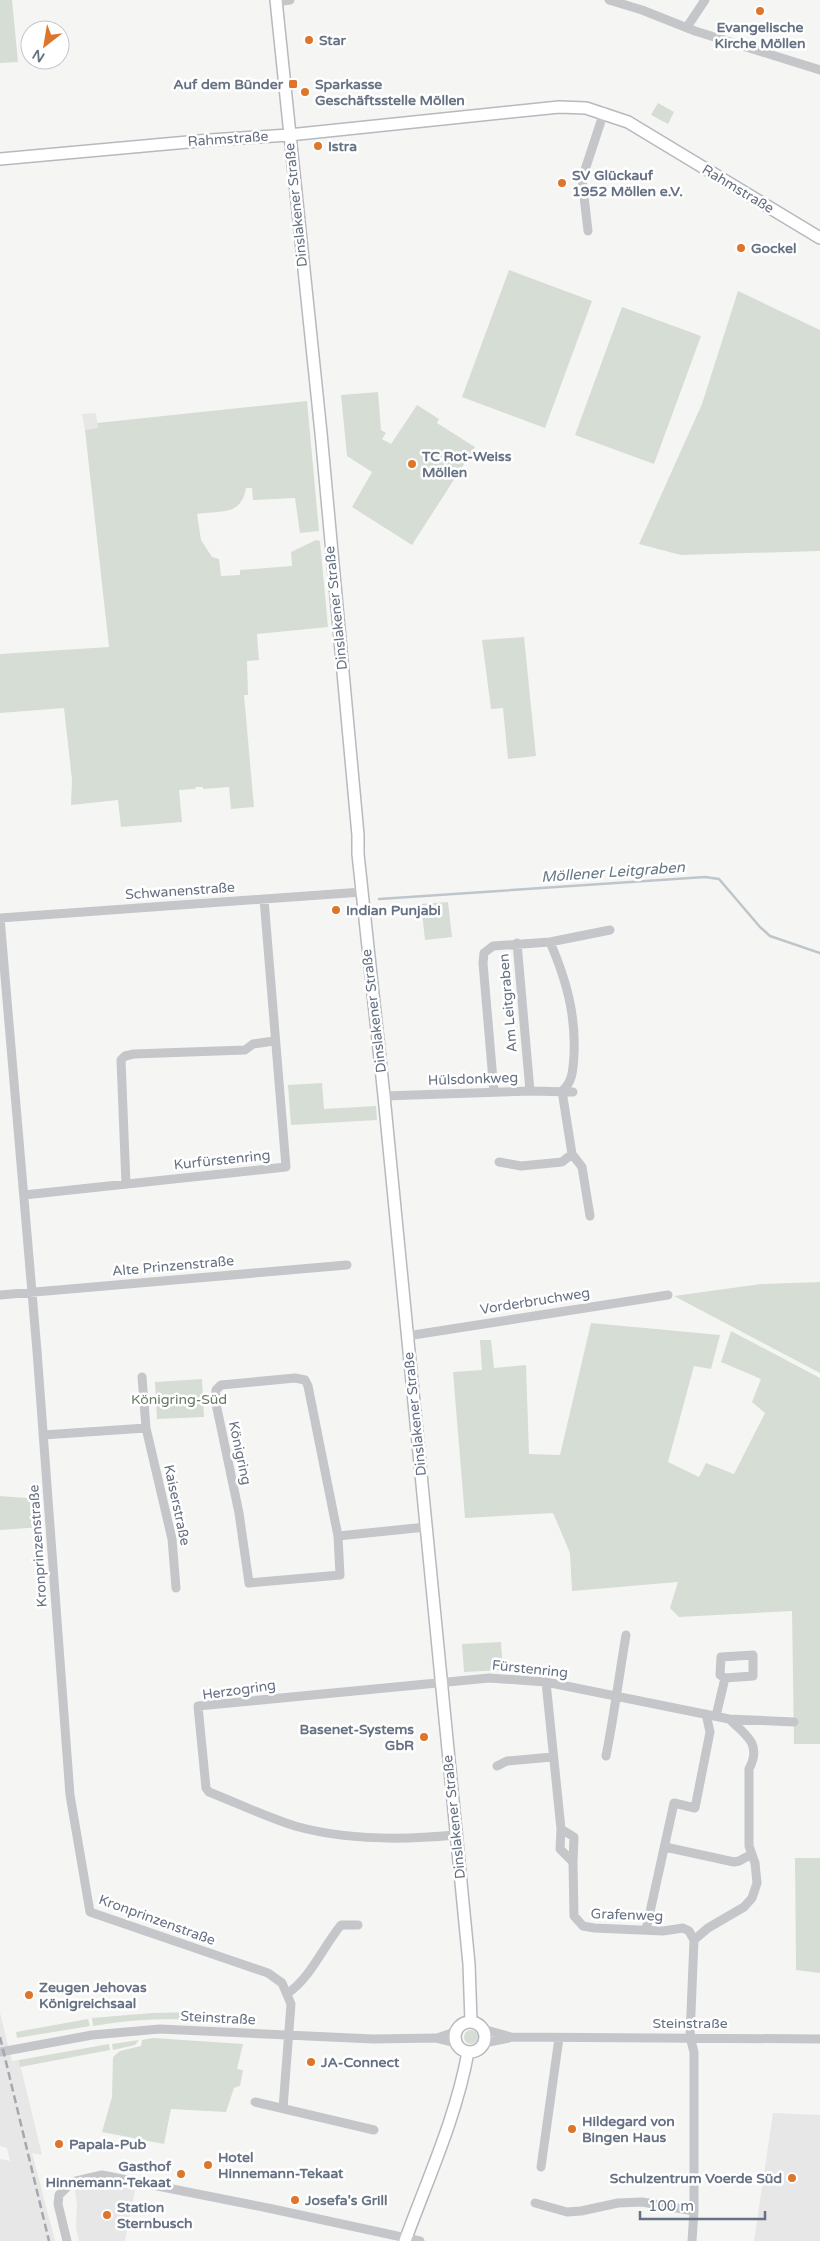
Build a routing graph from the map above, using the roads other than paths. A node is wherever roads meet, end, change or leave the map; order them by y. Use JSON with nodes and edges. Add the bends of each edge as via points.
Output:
{"nodes":[{"id":1,"x":290,"y":0,"type":"edge"},
{"id":2,"x":609,"y":0,"type":"edge"},
{"id":3,"x":705,"y":0,"type":"edge"},
{"id":4,"x":276,"y":1,"type":"edge"},
{"id":5,"x":688,"y":28,"type":"junction"},
{"id":6,"x":820,"y":70,"type":"edge"},
{"id":7,"x":604,"y":112,"type":"junction"},
{"id":8,"x":289,"y":135,"type":"junction"},
{"id":9,"x":0,"y":159,"type":"edge"},
{"id":10,"x":588,"y":231,"type":"dead end"},
{"id":11,"x":820,"y":238,"type":"edge"},
{"id":12,"x":362,"y":892,"type":"junction"},
{"id":13,"x":264,"y":899,"type":"junction"},
{"id":14,"x":0,"y":918,"type":"edge"},
{"id":15,"x":610,"y":930,"type":"dead end"},
{"id":16,"x":550,"y":942,"type":"junction"},
{"id":17,"x":517,"y":943,"type":"junction"},
{"id":18,"x":274,"y":1041,"type":"junction"},
{"id":19,"x":562,"y":1090,"type":"junction"},
{"id":20,"x":530,"y":1091,"type":"junction"},
{"id":21,"x":494,"y":1092,"type":"junction"},
{"id":22,"x":573,"y":1092,"type":"dead end"},
{"id":23,"x":384,"y":1096,"type":"junction"},
{"id":24,"x":572,"y":1154,"type":"junction"},
{"id":25,"x":499,"y":1162,"type":"dead end"},
{"id":26,"x":126,"y":1184,"type":"junction"},
{"id":27,"x":24,"y":1195,"type":"junction"},
{"id":28,"x":590,"y":1216,"type":"dead end"},
{"id":29,"x":347,"y":1265,"type":"dead end"},
{"id":30,"x":32,"y":1292,"type":"junction"},
{"id":31,"x":0,"y":1295,"type":"edge"},
{"id":32,"x":668,"y":1295,"type":"dead end"},
{"id":33,"x":407,"y":1336,"type":"junction"},
{"id":34,"x":142,"y":1377,"type":"dead end"},
{"id":35,"x":146,"y":1428,"type":"junction"},
{"id":36,"x":43,"y":1435,"type":"junction"},
{"id":37,"x":426,"y":1527,"type":"junction"},
{"id":38,"x":338,"y":1536,"type":"junction"},
{"id":39,"x":176,"y":1588,"type":"dead end"},
{"id":40,"x":626,"y":1635,"type":"dead end"},
{"id":41,"x":725,"y":1678,"type":"dead end"},
{"id":42,"x":441,"y":1682,"type":"junction"},
{"id":43,"x":546,"y":1682,"type":"junction"},
{"id":44,"x":615,"y":1696,"type":"junction"},
{"id":45,"x":706,"y":1714,"type":"junction"},
{"id":46,"x":716,"y":1716,"type":"junction"},
{"id":47,"x":730,"y":1719,"type":"junction"},
{"id":48,"x":794,"y":1722,"type":"dead end"},
{"id":49,"x":606,"y":1756,"type":"dead end"},
{"id":50,"x":552,"y":1757,"type":"junction"},
{"id":51,"x":497,"y":1766,"type":"dead end"},
{"id":52,"x":562,"y":1829,"type":"junction"},
{"id":53,"x":455,"y":1835,"type":"junction"},
{"id":54,"x":665,"y":1847,"type":"junction"},
{"id":55,"x":752,"y":1854,"type":"junction"},
{"id":56,"x":573,"y":1862,"type":"junction"},
{"id":57,"x":358,"y":1925,"type":"dead end"},
{"id":58,"x":646,"y":1930,"type":"junction"},
{"id":59,"x":694,"y":1940,"type":"junction"},
{"id":60,"x":288,"y":1993,"type":"junction"},
{"id":61,"x":471,"y":2022,"type":"junction"},
{"id":62,"x":459,"y":2028,"type":"junction"},
{"id":63,"x":483,"y":2029,"type":"junction"},
{"id":64,"x":290,"y":2035,"type":"junction"},
{"id":65,"x":511,"y":2037,"type":"junction"},
{"id":66,"x":690,"y":2037,"type":"junction"},
{"id":67,"x":436,"y":2038,"type":"junction"},
{"id":68,"x":559,"y":2038,"type":"junction"},
{"id":69,"x":820,"y":2039,"type":"edge"},
{"id":70,"x":457,"y":2043,"type":"junction"},
{"id":71,"x":484,"y":2043,"type":"junction"},
{"id":72,"x":0,"y":2052,"type":"edge"},
{"id":73,"x":468,"y":2052,"type":"junction"},
{"id":74,"x":255,"y":2102,"type":"dead end"},
{"id":75,"x":283,"y":2108,"type":"junction"},
{"id":76,"x":374,"y":2130,"type":"dead end"},
{"id":77,"x":541,"y":2167,"type":"dead end"},
{"id":78,"x":535,"y":2203,"type":"dead end"},
{"id":79,"x":694,"y":2211,"type":"junction"},
{"id":80,"x":406,"y":2239,"type":"edge"},
{"id":81,"x":67,"y":2241,"type":"edge"},
{"id":82,"x":420,"y":2241,"type":"edge"},
{"id":83,"x":692,"y":2241,"type":"edge"}],
"edges":[{"from":1,"to":4,"type":"street"},
{"from":2,"to":5,"type":"street"},
{"from":3,"to":5,"type":"street"},
{"from":4,"to":8,"type":"main road","name":"Dinslakener Straße"},
{"from":5,"to":6,"type":"street"},
{"from":7,"to":8,"type":"main road","name":"Rahmstraße","via":[[559,107]]},
{"from":7,"to":10,"type":"street","via":[[582,180]]},
{"from":7,"to":11,"type":"main road","name":"Rahmstraße","via":[[628,122]]},
{"from":8,"to":9,"type":"main road","name":"Rahmstraße"},
{"from":8,"to":12,"type":"main road","name":"Dinslakener Straße","via":[[321,433]]},
{"from":12,"to":13,"type":"street","name":"Schwanenstraße"},
{"from":12,"to":23,"type":"main road","name":"Dinslakener Straße"},
{"from":13,"to":14,"type":"street","name":"Schwanenstraße"},
{"from":13,"to":18,"type":"street","name":"Kurfürstenring"},
{"from":14,"to":27,"type":"street","name":"Kronprinzenstraße"},
{"from":15,"to":16,"type":"street","name":"Am Leitgraben"},
{"from":16,"to":17,"type":"street","name":"Am Leitgraben"},
{"from":16,"to":19,"type":"street","via":[[563,971],[575,1035],[570,1084]]},
{"from":17,"to":20,"type":"street","name":"Am Leitgraben"},
{"from":17,"to":21,"type":"street","name":"Am Leitgraben","via":[[493,946],[484,952]]},
{"from":18,"to":26,"type":"street","via":[[253,1044],[245,1050],[134,1054],[120,1060]]},
{"from":18,"to":26,"type":"street","name":"Kurfürstenring","via":[[286,1167]]},
{"from":19,"to":20,"type":"street","name":"Hülsdonkweg"},
{"from":19,"to":22,"type":"street","name":"Hülsdonkweg"},
{"from":19,"to":24,"type":"street"},
{"from":20,"to":21,"type":"street","name":"Hülsdonkweg"},
{"from":21,"to":23,"type":"street","name":"Hülsdonkweg"},
{"from":23,"to":33,"type":"main road","name":"Dinslakener Straße"},
{"from":24,"to":25,"type":"street","via":[[562,1162],[521,1166]]},
{"from":24,"to":28,"type":"street","via":[[582,1167]]},
{"from":26,"to":27,"type":"street","name":"Kurfürstenring"},
{"from":27,"to":30,"type":"street","name":"Kronprinzenstraße"},
{"from":29,"to":30,"type":"street","name":"Alte Prinzenstraße"},
{"from":30,"to":31,"type":"street","name":"Alte Prinzenstraße"},
{"from":30,"to":36,"type":"street","name":"Kronprinzenstraße"},
{"from":32,"to":33,"type":"street","name":"Vorderbruchweg"},
{"from":33,"to":37,"type":"main road","name":"Dinslakener Straße"},
{"from":34,"to":35,"type":"street","name":"Kaiserstraße"},
{"from":35,"to":36,"type":"street"},
{"from":35,"to":39,"type":"street","name":"Kaiserstraße","via":[[172,1539]]},
{"from":36,"to":60,"type":"street","name":"Kronprinzenstraße","via":[[70,1795],[90,1912],[268,1973],[282,1983]]},
{"from":37,"to":38,"type":"street"},
{"from":37,"to":42,"type":"main road","name":"Dinslakener Straße"},
{"from":38,"to":38,"type":"street","name":"Königring","via":[[340,1575],[249,1582],[239,1513],[215,1399],[216,1390],[221,1385],[295,1378],[304,1380],[308,1386]]},
{"from":40,"to":44,"type":"street"},
{"from":41,"to":46,"type":"street"},
{"from":42,"to":43,"type":"street","name":"Fürstenring","via":[[489,1678]]},
{"from":42,"to":53,"type":"main road","name":"Dinslakener Straße"},
{"from":42,"to":53,"type":"street","name":"Herzogring","via":[[198,1706],[209,1792],[295,1826],[332,1833],[380,1837]]},
{"from":43,"to":44,"type":"street","name":"Fürstenring"},
{"from":43,"to":50,"type":"street"},
{"from":44,"to":45,"type":"street","name":"Fürstenring"},
{"from":44,"to":49,"type":"street"},
{"from":45,"to":46,"type":"street","name":"Fürstenring"},
{"from":45,"to":54,"type":"street","via":[[710,1732],[695,1808],[674,1803]]},
{"from":46,"to":47,"type":"street","name":"Fürstenring"},
{"from":47,"to":48,"type":"street","name":"Fürstenring"},
{"from":47,"to":55,"type":"street","via":[[752,1740],[755,1758],[749,1769],[749,1846]]},
{"from":50,"to":51,"type":"street","via":[[507,1761]]},
{"from":50,"to":52,"type":"street"},
{"from":52,"to":56,"type":"street","via":[[560,1848]]},
{"from":52,"to":56,"type":"street","name":"Grafenweg","via":[[574,1837]]},
{"from":53,"to":61,"type":"main road","name":"Dinslakener Straße"},
{"from":54,"to":55,"type":"street","via":[[734,1862]]},
{"from":54,"to":58,"type":"street"},
{"from":55,"to":59,"type":"street","via":[[757,1883],[752,1898],[744,1907]]},
{"from":56,"to":58,"type":"street","name":"Grafenweg","via":[[574,1916],[583,1926]]},
{"from":57,"to":60,"type":"street","via":[[341,1925],[301,1984]]},
{"from":58,"to":59,"type":"street","name":"Grafenweg","via":[[683,1928]]},
{"from":59,"to":66,"type":"street"},
{"from":60,"to":64,"type":"street"},
{"from":61,"to":62,"type":"main road"},
{"from":61,"to":63,"type":"main road"},
{"from":62,"to":67,"type":"street","name":"Steinstraße"},
{"from":62,"to":70,"type":"main road"},
{"from":63,"to":65,"type":"street","name":"Steinstraße"},
{"from":63,"to":71,"type":"main road"},
{"from":64,"to":67,"type":"street","name":"Steinstraße"},
{"from":64,"to":72,"type":"street","name":"Steinstraße","via":[[139,2030]]},
{"from":64,"to":75,"type":"street"},
{"from":65,"to":68,"type":"street","name":"Steinstraße"},
{"from":65,"to":71,"type":"street","name":"Steinstraße"},
{"from":66,"to":68,"type":"street","name":"Steinstraße"},
{"from":66,"to":69,"type":"street","name":"Steinstraße"},
{"from":66,"to":79,"type":"street","via":[[694,2052]]},
{"from":67,"to":70,"type":"street","name":"Steinstraße"},
{"from":68,"to":77,"type":"street"},
{"from":70,"to":73,"type":"main road"},
{"from":71,"to":73,"type":"main road","via":[[478,2050]]},
{"from":73,"to":80,"type":"main road","via":[[451,2122]]},
{"from":74,"to":75,"type":"street"},
{"from":75,"to":76,"type":"street"},
{"from":78,"to":79,"type":"street","via":[[567,2212],[642,2202]]},
{"from":79,"to":83,"type":"street"},
{"from":80,"to":81,"type":"street","via":[[102,2175],[74,2182],[59,2195],[58,2204]]},
{"from":80,"to":82,"type":"street"}]}
